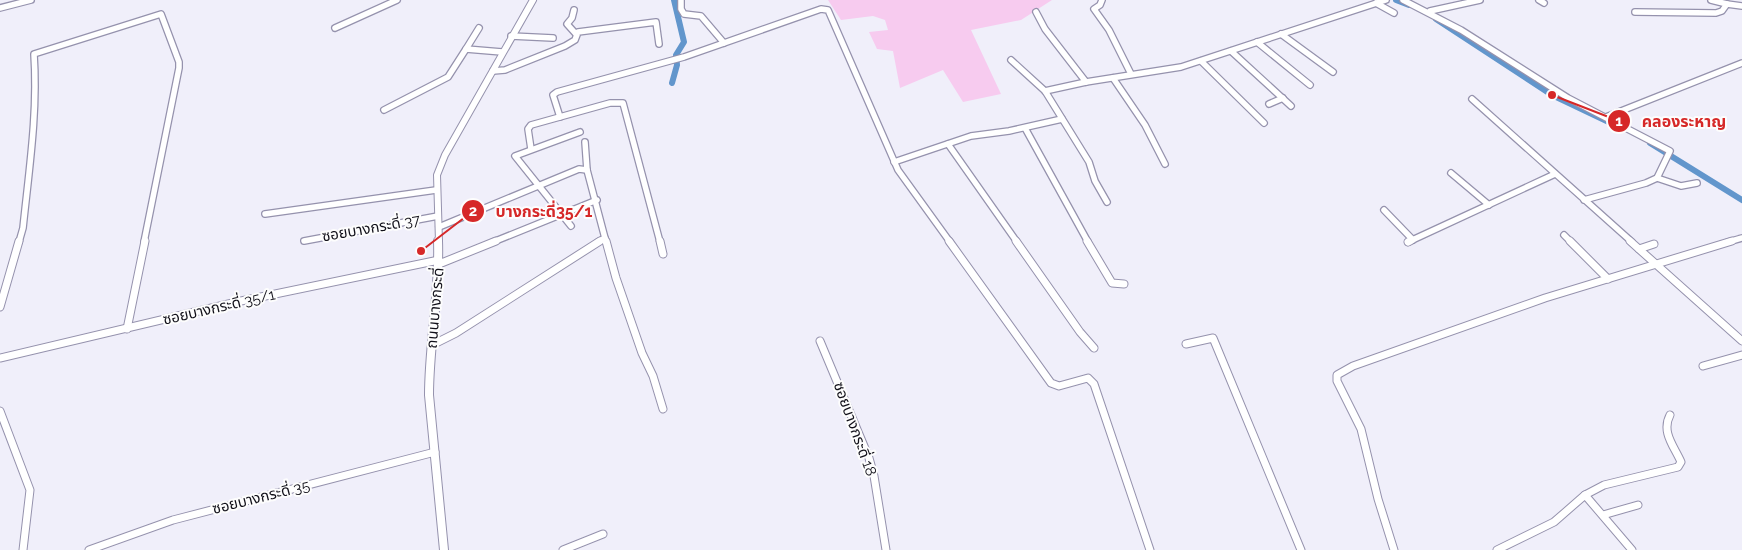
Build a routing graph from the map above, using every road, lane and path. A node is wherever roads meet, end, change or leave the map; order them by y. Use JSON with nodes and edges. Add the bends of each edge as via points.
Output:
{"nodes":[{"id":1,"x":31,"y":0,"type":"edge"},
{"id":2,"x":397,"y":0,"type":"edge"},
{"id":3,"x":533,"y":0,"type":"edge"},
{"id":4,"x":681,"y":0,"type":"edge"},
{"id":5,"x":1102,"y":0,"type":"edge"},
{"id":6,"x":1386,"y":0,"type":"edge"},
{"id":7,"x":1403,"y":0,"type":"edge"},
{"id":8,"x":1480,"y":0,"type":"edge"},
{"id":9,"x":1711,"y":0,"type":"edge"},
{"id":10,"x":1376,"y":3,"type":"junction"},
{"id":11,"x":1727,"y":4,"type":"junction"},
{"id":12,"x":1742,"y":6,"type":"edge"},
{"id":13,"x":0,"y":8,"type":"edge"},
{"id":14,"x":574,"y":10,"type":"dead end"},
{"id":15,"x":1430,"y":10,"type":"junction"},
{"id":16,"x":1036,"y":12,"type":"dead end"},
{"id":17,"x":1635,"y":12,"type":"dead end"},
{"id":18,"x":1394,"y":13,"type":"dead end"},
{"id":19,"x":335,"y":28,"type":"dead end"},
{"id":20,"x":479,"y":28,"type":"dead end"},
{"id":21,"x":576,"y":34,"type":"junction"},
{"id":22,"x":1281,"y":34,"type":"junction"},
{"id":23,"x":511,"y":36,"type":"junction"},
{"id":24,"x":553,"y":38,"type":"dead end"},
{"id":25,"x":1257,"y":42,"type":"junction"},
{"id":26,"x":724,"y":43,"type":"junction"},
{"id":27,"x":659,"y":44,"type":"dead end"},
{"id":28,"x":466,"y":49,"type":"junction"},
{"id":29,"x":1231,"y":51,"type":"junction"},
{"id":30,"x":502,"y":52,"type":"junction"},
{"id":31,"x":1011,"y":60,"type":"dead end"},
{"id":32,"x":1201,"y":60,"type":"junction"},
{"id":33,"x":1742,"y":63,"type":"edge"},
{"id":34,"x":493,"y":71,"type":"junction"},
{"id":35,"x":1333,"y":72,"type":"dead end"},
{"id":36,"x":1132,"y":74,"type":"junction"},
{"id":37,"x":1113,"y":78,"type":"junction"},
{"id":38,"x":1086,"y":82,"type":"junction"},
{"id":39,"x":1310,"y":85,"type":"dead end"},
{"id":40,"x":1045,"y":91,"type":"junction"},
{"id":41,"x":1283,"y":98,"type":"junction"},
{"id":42,"x":1472,"y":99,"type":"dead end"},
{"id":43,"x":1269,"y":104,"type":"dead end"},
{"id":44,"x":1291,"y":106,"type":"dead end"},
{"id":45,"x":384,"y":110,"type":"dead end"},
{"id":46,"x":560,"y":117,"type":"junction"},
{"id":47,"x":1606,"y":117,"type":"junction"},
{"id":48,"x":1062,"y":119,"type":"junction"},
{"id":49,"x":1264,"y":123,"type":"dead end"},
{"id":50,"x":1025,"y":128,"type":"junction"},
{"id":51,"x":580,"y":132,"type":"dead end"},
{"id":52,"x":585,"y":142,"type":"dead end"},
{"id":53,"x":948,"y":144,"type":"junction"},
{"id":54,"x":531,"y":149,"type":"junction"},
{"id":55,"x":894,"y":162,"type":"junction"},
{"id":56,"x":1165,"y":164,"type":"dead end"},
{"id":57,"x":587,"y":170,"type":"junction"},
{"id":58,"x":1451,"y":173,"type":"dead end"},
{"id":59,"x":1555,"y":174,"type":"junction"},
{"id":60,"x":1657,"y":178,"type":"junction"},
{"id":61,"x":1697,"y":183,"type":"dead end"},
{"id":62,"x":537,"y":186,"type":"junction"},
{"id":63,"x":436,"y":190,"type":"junction"},
{"id":64,"x":597,"y":200,"type":"junction"},
{"id":65,"x":1584,"y":200,"type":"junction"},
{"id":66,"x":1107,"y":202,"type":"dead end"},
{"id":67,"x":1488,"y":205,"type":"junction"},
{"id":68,"x":1384,"y":210,"type":"dead end"},
{"id":69,"x":265,"y":214,"type":"dead end"},
{"id":70,"x":563,"y":215,"type":"junction"},
{"id":71,"x":438,"y":216,"type":"junction"},
{"id":72,"x":571,"y":226,"type":"dead end"},
{"id":73,"x":439,"y":227,"type":"junction"},
{"id":74,"x":1564,"y":236,"type":"dead end"},
{"id":75,"x":605,"y":238,"type":"junction"},
{"id":76,"x":1742,"y":238,"type":"edge"},
{"id":77,"x":304,"y":241,"type":"dead end"},
{"id":78,"x":1654,"y":244,"type":"dead end"},
{"id":79,"x":1639,"y":249,"type":"junction"},
{"id":80,"x":663,"y":254,"type":"dead end"},
{"id":81,"x":439,"y":262,"type":"junction"},
{"id":82,"x":1656,"y":264,"type":"junction"},
{"id":83,"x":1608,"y":279,"type":"junction"},
{"id":84,"x":1124,"y":284,"type":"dead end"},
{"id":85,"x":0,"y":306,"type":"edge"},
{"id":86,"x":127,"y":329,"type":"junction"},
{"id":87,"x":820,"y":341,"type":"dead end"},
{"id":88,"x":1742,"y":341,"type":"edge"},
{"id":89,"x":1186,"y":344,"type":"dead end"},
{"id":90,"x":432,"y":345,"type":"junction"},
{"id":91,"x":1094,"y":348,"type":"dead end"},
{"id":92,"x":1742,"y":355,"type":"edge"},
{"id":93,"x":0,"y":358,"type":"edge"},
{"id":94,"x":1703,"y":366,"type":"dead end"},
{"id":95,"x":663,"y":409,"type":"dead end"},
{"id":96,"x":0,"y":411,"type":"edge"},
{"id":97,"x":1670,"y":415,"type":"dead end"},
{"id":98,"x":434,"y":452,"type":"junction"},
{"id":99,"x":1586,"y":495,"type":"junction"},
{"id":100,"x":1638,"y":505,"type":"dead end"},
{"id":101,"x":1603,"y":515,"type":"junction"},
{"id":102,"x":603,"y":534,"type":"dead end"},
{"id":103,"x":23,"y":550,"type":"edge"},
{"id":104,"x":89,"y":550,"type":"edge"},
{"id":105,"x":444,"y":550,"type":"edge"},
{"id":106,"x":563,"y":550,"type":"edge"},
{"id":107,"x":886,"y":550,"type":"edge"},
{"id":108,"x":1150,"y":550,"type":"edge"},
{"id":109,"x":1301,"y":550,"type":"edge"},
{"id":110,"x":1394,"y":550,"type":"edge"},
{"id":111,"x":1496,"y":550,"type":"edge"},
{"id":112,"x":1632,"y":550,"type":"edge"}],
"edges":[{"from":1,"to":13,"type":"street"},
{"from":2,"to":19,"type":"street"},
{"from":3,"to":23,"type":"street","name":"ถนนบางกระดี่"},
{"from":4,"to":26,"type":"street","via":[[684,14],[701,16]]},
{"from":5,"to":36,"type":"street","via":[[1094,9]]},
{"from":6,"to":10,"type":"street"},
{"from":7,"to":15,"type":"street"},
{"from":8,"to":15,"type":"street"},
{"from":9,"to":11,"type":"street"},
{"from":10,"to":18,"type":"street"},
{"from":10,"to":22,"type":"street"},
{"from":11,"to":12,"type":"street"},
{"from":11,"to":17,"type":"street","via":[[1716,13]]},
{"from":14,"to":21,"type":"street","via":[[567,24]]},
{"from":15,"to":47,"type":"street","via":[[1555,90]]},
{"from":16,"to":38,"type":"street"},
{"from":20,"to":28,"type":"street"},
{"from":21,"to":27,"type":"street","via":[[656,22]]},
{"from":21,"to":34,"type":"street","via":[[575,40],[565,46],[505,70]]},
{"from":22,"to":25,"type":"street"},
{"from":22,"to":35,"type":"street"},
{"from":23,"to":24,"type":"street"},
{"from":23,"to":30,"type":"street","name":"ถนนบางกระดี่"},
{"from":25,"to":29,"type":"street"},
{"from":25,"to":39,"type":"street"},
{"from":26,"to":46,"type":"street","via":[[557,92],[553,95]]},
{"from":26,"to":55,"type":"street","via":[[821,9],[828,10]]},
{"from":28,"to":30,"type":"street"},
{"from":28,"to":45,"type":"street","via":[[448,77]]},
{"from":29,"to":32,"type":"street"},
{"from":29,"to":41,"type":"street"},
{"from":30,"to":34,"type":"street","name":"ถนนบางกระดี่"},
{"from":31,"to":40,"type":"street"},
{"from":32,"to":36,"type":"street","via":[[1181,67]]},
{"from":32,"to":49,"type":"street"},
{"from":33,"to":47,"type":"street"},
{"from":34,"to":63,"type":"street","name":"ถนนบางกระดี่","via":[[439,167]]},
{"from":36,"to":37,"type":"street"},
{"from":37,"to":38,"type":"street"},
{"from":37,"to":56,"type":"street","via":[[1145,125]]},
{"from":38,"to":40,"type":"street"},
{"from":40,"to":48,"type":"street"},
{"from":41,"to":43,"type":"street"},
{"from":41,"to":44,"type":"street"},
{"from":42,"to":59,"type":"street"},
{"from":46,"to":54,"type":"street","via":[[529,126]]},
{"from":46,"to":80,"type":"street","via":[[615,102],[623,103]]},
{"from":47,"to":60,"type":"street","via":[[1670,151]]},
{"from":48,"to":50,"type":"street"},
{"from":48,"to":66,"type":"street","via":[[1089,162]]},
{"from":50,"to":53,"type":"street","via":[[971,136]]},
{"from":50,"to":84,"type":"street","via":[[1107,276],[1112,283]]},
{"from":51,"to":54,"type":"street"},
{"from":52,"to":57,"type":"street"},
{"from":53,"to":55,"type":"street"},
{"from":53,"to":91,"type":"street"},
{"from":54,"to":62,"type":"street","via":[[515,158]]},
{"from":55,"to":108,"type":"street","via":[[1051,383],[1061,387],[1080,379],[1092,380]]},
{"from":57,"to":62,"type":"street","via":[[575,170]]},
{"from":57,"to":64,"type":"street"},
{"from":58,"to":67,"type":"street"},
{"from":59,"to":65,"type":"street"},
{"from":59,"to":67,"type":"street"},
{"from":60,"to":61,"type":"street","via":[[1681,186]]},
{"from":60,"to":65,"type":"street"},
{"from":62,"to":70,"type":"street"},
{"from":62,"to":73,"type":"street"},
{"from":63,"to":69,"type":"street"},
{"from":63,"to":71,"type":"street","name":"ถนนบางกระดี่"},
{"from":64,"to":70,"type":"street","name":"ซอยบางกระดี่ 35/1"},
{"from":64,"to":75,"type":"street"},
{"from":65,"to":79,"type":"street"},
{"from":67,"to":68,"type":"street","via":[[1411,241]]},
{"from":70,"to":72,"type":"street"},
{"from":70,"to":81,"type":"street","name":"ซอยบางกระดี่ 35/1"},
{"from":71,"to":73,"type":"street","name":"ถนนบางกระดี่"},
{"from":71,"to":77,"type":"street","name":"ซอยบางกระดี่ 37"},
{"from":73,"to":81,"type":"street","name":"ถนนบางกระดี่"},
{"from":74,"to":83,"type":"street"},
{"from":75,"to":90,"type":"street"},
{"from":75,"to":95,"type":"street"},
{"from":76,"to":82,"type":"street"},
{"from":78,"to":79,"type":"street"},
{"from":79,"to":82,"type":"street"},
{"from":81,"to":86,"type":"street","name":"ซอยบางกระดี่ 35/1","via":[[241,301]]},
{"from":81,"to":90,"type":"street","name":"ถนนบางกระดี่"},
{"from":82,"to":83,"type":"street"},
{"from":82,"to":88,"type":"street"},
{"from":83,"to":110,"type":"street","via":[[1508,311],[1353,366],[1337,375],[1361,429]]},
{"from":85,"to":86,"type":"street","via":[[23,228],[34,116],[34,54],[161,14],[179,68]]},
{"from":86,"to":93,"type":"street","name":"ซอยบางกระดี่ 35/1"},
{"from":87,"to":107,"type":"street","name":"ซอยบางกระดี่ 18","via":[[869,458]]},
{"from":89,"to":109,"type":"street","via":[[1213,338]]},
{"from":90,"to":98,"type":"street","name":"ถนนบางกระดี่","via":[[429,395]]},
{"from":92,"to":94,"type":"street"},
{"from":96,"to":103,"type":"street","via":[[30,490]]},
{"from":97,"to":99,"type":"street","via":[[1666,421],[1666,432],[1681,462],[1678,467],[1604,485]]},
{"from":98,"to":104,"type":"street","name":"ซอยบางกระดี่ 35","via":[[174,520]]},
{"from":98,"to":105,"type":"street","name":"ถนนบางกระดี่"},
{"from":99,"to":101,"type":"street"},
{"from":99,"to":111,"type":"street","via":[[1554,522]]},
{"from":100,"to":101,"type":"street"},
{"from":101,"to":112,"type":"street"},
{"from":102,"to":106,"type":"street"}]}
